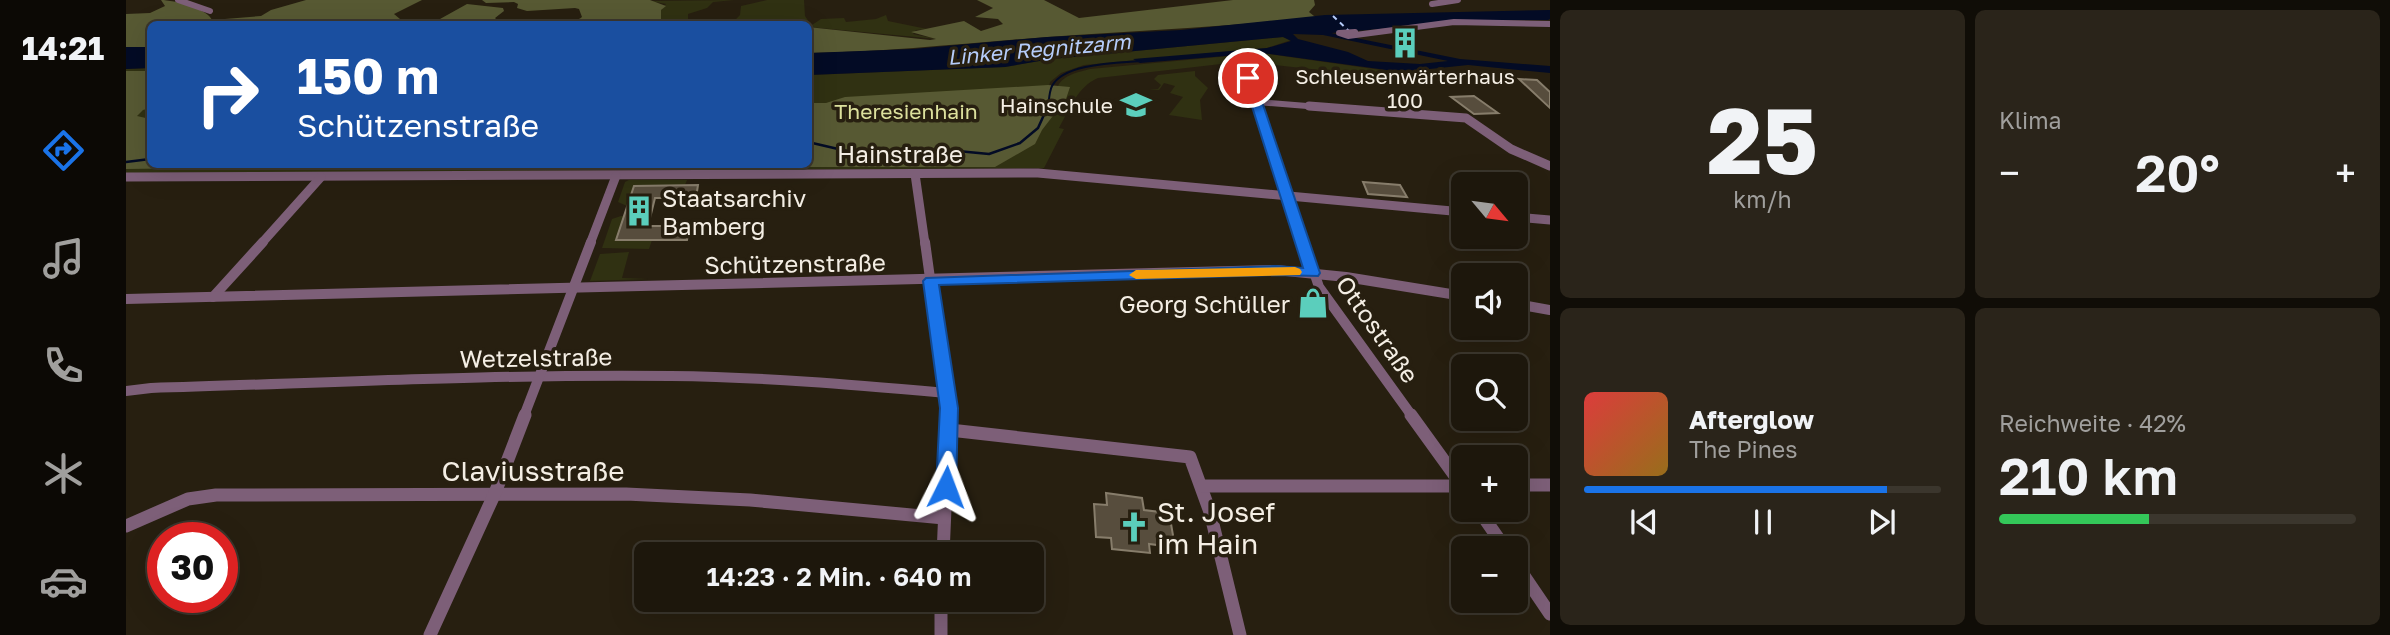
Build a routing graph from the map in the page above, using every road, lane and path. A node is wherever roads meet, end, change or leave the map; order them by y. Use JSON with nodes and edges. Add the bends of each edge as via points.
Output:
{"nodes":[{"id":1,"x":178,"y":0,"type":"edge"},
{"id":2,"x":1458,"y":0,"type":"edge"},
{"id":3,"x":1432,"y":4,"type":"dead end"},
{"id":4,"x":210,"y":11,"type":"dead end"},
{"id":5,"x":1546,"y":24,"type":"edge"},
{"id":6,"x":1354,"y":32,"type":"dead end"},
{"id":7,"x":1243,"y":63,"type":"dead end"},
{"id":8,"x":1256,"y":102,"type":"junction"},
{"id":9,"x":1550,"y":166,"type":"edge"},
{"id":10,"x":915,"y":174,"type":"junction"},
{"id":11,"x":616,"y":176,"type":"junction"},
{"id":12,"x":126,"y":177,"type":"edge"},
{"id":13,"x":321,"y":177,"type":"junction"},
{"id":14,"x":1287,"y":196,"type":"junction"},
{"id":15,"x":1451,"y":211,"type":"edge"},
{"id":16,"x":1528,"y":218,"type":"edge"},
{"id":17,"x":1550,"y":220,"type":"edge"},
{"id":18,"x":1312,"y":273,"type":"junction"},
{"id":19,"x":931,"y":281,"type":"junction"},
{"id":20,"x":573,"y":288,"type":"junction"},
{"id":21,"x":1451,"y":294,"type":"edge"},
{"id":22,"x":213,"y":297,"type":"junction"},
{"id":23,"x":126,"y":299,"type":"edge"},
{"id":24,"x":1528,"y":306,"type":"edge"},
{"id":25,"x":1550,"y":310,"type":"edge"},
{"id":26,"x":538,"y":377,"type":"junction"},
{"id":27,"x":126,"y":391,"type":"edge"},
{"id":28,"x":947,"y":393,"type":"junction"},
{"id":29,"x":950,"y":430,"type":"junction"},
{"id":30,"x":1451,"y":469,"type":"edge"},
{"id":31,"x":1528,"y":485,"type":"edge"},
{"id":32,"x":1550,"y":485,"type":"edge"},
{"id":33,"x":1202,"y":486,"type":"junction"},
{"id":34,"x":1451,"y":486,"type":"edge"},
{"id":35,"x":495,"y":493,"type":"junction"},
{"id":36,"x":944,"y":518,"type":"junction"},
{"id":37,"x":126,"y":526,"type":"edge"},
{"id":38,"x":943,"y":542,"type":"edge"},
{"id":39,"x":1528,"y":582,"type":"edge"},
{"id":40,"x":942,"y":612,"type":"edge"},
{"id":41,"x":1550,"y":614,"type":"edge"},
{"id":42,"x":430,"y":635,"type":"edge"},
{"id":43,"x":941,"y":635,"type":"edge"},
{"id":44,"x":1240,"y":635,"type":"edge"}],
"edges":[{"from":1,"to":4,"type":"street"},
{"from":2,"to":3,"type":"street"},
{"from":5,"to":6,"type":"street","via":[[1454,22],[1348,36],[1339,33]]},
{"from":7,"to":8,"type":"street","name":"Ottostraße"},
{"from":8,"to":9,"type":"street","via":[[1466,118],[1511,149]]},
{"from":8,"to":14,"type":"street","name":"Ottostraße"},
{"from":10,"to":11,"type":"street","name":"Hainstraße"},
{"from":10,"to":14,"type":"street","name":"Hainstraße","via":[[1050,174]]},
{"from":10,"to":19,"type":"street"},
{"from":11,"to":13,"type":"street","name":"Hainstraße"},
{"from":11,"to":20,"type":"street"},
{"from":12,"to":13,"type":"street","name":"Hainstraße"},
{"from":13,"to":22,"type":"street"},
{"from":14,"to":15,"type":"street","name":"Hainstraße"},
{"from":14,"to":18,"type":"street","name":"Ottostraße"},
{"from":16,"to":17,"type":"street"},
{"from":18,"to":19,"type":"street","name":"Schützenstraße","via":[[1276,270]]},
{"from":18,"to":21,"type":"street","name":"Schützenstraße"},
{"from":18,"to":30,"type":"street","name":"Ottostraße"},
{"from":19,"to":20,"type":"street","name":"Schützenstraße"},
{"from":19,"to":28,"type":"street"},
{"from":20,"to":22,"type":"street","name":"Schützenstraße"},
{"from":20,"to":26,"type":"street"},
{"from":22,"to":23,"type":"street","name":"Schützenstraße"},
{"from":24,"to":25,"type":"street"},
{"from":26,"to":27,"type":"street","name":"Wetzelstraße"},
{"from":26,"to":28,"type":"street","name":"Wetzelstraße","via":[[738,378]]},
{"from":26,"to":35,"type":"street"},
{"from":28,"to":29,"type":"street"},
{"from":29,"to":33,"type":"street","via":[[1181,455],[1195,461]]},
{"from":29,"to":36,"type":"street"},
{"from":31,"to":32,"type":"street"},
{"from":33,"to":34,"type":"street"},
{"from":33,"to":44,"type":"street"},
{"from":35,"to":36,"type":"street","name":"Claviusstraße","via":[[744,499]]},
{"from":35,"to":37,"type":"street","name":"Claviusstraße","via":[[201,497]]},
{"from":35,"to":42,"type":"street"},
{"from":36,"to":38,"type":"street"},
{"from":39,"to":41,"type":"street"},
{"from":40,"to":43,"type":"street"}]}
